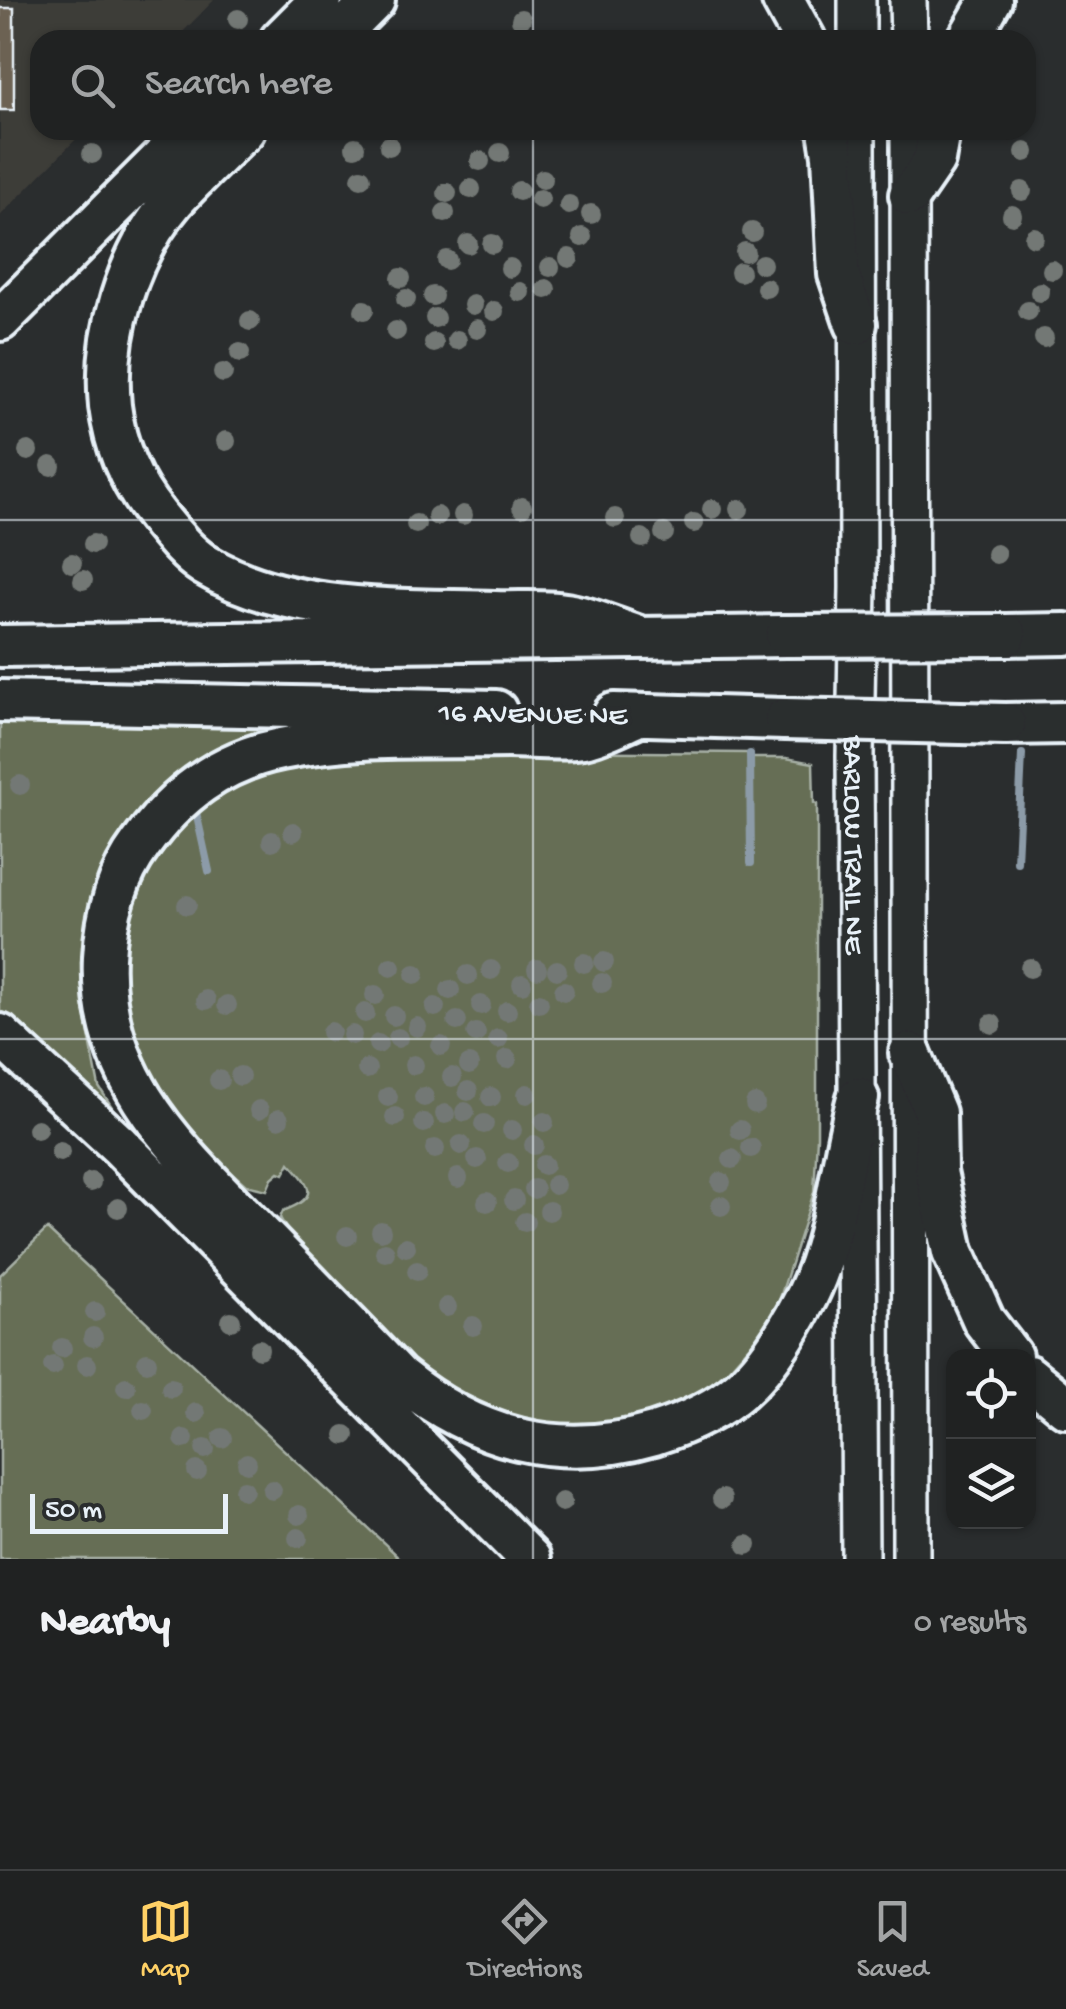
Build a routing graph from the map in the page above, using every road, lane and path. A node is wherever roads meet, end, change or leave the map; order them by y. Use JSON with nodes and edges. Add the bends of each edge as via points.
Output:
{"nodes":[{"id":1,"x":321,"y":0,"type":"edge"},
{"id":2,"x":374,"y":0,"type":"edge"},
{"id":3,"x":783,"y":0,"type":"edge"},
{"id":4,"x":857,"y":0,"type":"edge"},
{"id":5,"x":908,"y":0,"type":"edge"},
{"id":6,"x":991,"y":0,"type":"edge"},
{"id":7,"x":291,"y":30,"type":"edge"},
{"id":8,"x":344,"y":30,"type":"edge"},
{"id":9,"x":800,"y":30,"type":"edge"},
{"id":10,"x":857,"y":30,"type":"edge"},
{"id":11,"x":908,"y":30,"type":"edge"},
{"id":12,"x":974,"y":30,"type":"edge"},
{"id":13,"x":181,"y":140,"type":"edge"},
{"id":14,"x":234,"y":140,"type":"edge"},
{"id":15,"x":831,"y":140,"type":"edge"},
{"id":16,"x":857,"y":140,"type":"edge"},
{"id":17,"x":910,"y":140,"type":"edge"},
{"id":18,"x":938,"y":140,"type":"edge"},
{"id":19,"x":910,"y":195,"type":"junction"},
{"id":20,"x":0,"y":320,"type":"edge"},
{"id":21,"x":856,"y":324,"type":"junction"},
{"id":22,"x":1066,"y":634,"type":"edge"},
{"id":23,"x":636,"y":636,"type":"junction"},
{"id":24,"x":0,"y":646,"type":"edge"},
{"id":25,"x":0,"y":701,"type":"edge"},
{"id":26,"x":639,"y":714,"type":"junction"},
{"id":27,"x":1066,"y":723,"type":"edge"},
{"id":28,"x":0,"y":1035,"type":"edge"},
{"id":29,"x":910,"y":1053,"type":"junction"},
{"id":30,"x":858,"y":1098,"type":"junction"},
{"id":31,"x":1006,"y":1349,"type":"edge"},
{"id":32,"x":1036,"y":1383,"type":"edge"},
{"id":33,"x":1066,"y":1407,"type":"edge"},
{"id":34,"x":530,"y":1559,"type":"edge"},
{"id":35,"x":860,"y":1559,"type":"edge"},
{"id":36,"x":911,"y":1559,"type":"edge"}],
"edges":[{"from":1,"to":7,"type":"highway"},
{"from":2,"to":8,"type":"highway"},
{"from":3,"to":9,"type":"highway"},
{"from":4,"to":10,"type":"main road"},
{"from":5,"to":11,"type":"main road"},
{"from":6,"to":12,"type":"highway"},
{"from":13,"to":20,"type":"highway"},
{"from":14,"to":23,"type":"highway","via":[[151,233],[111,338],[107,376],[115,432],[134,485],[174,538],[202,563],[272,592],[395,608],[570,614]]},
{"from":15,"to":21,"type":"highway","via":[[839,274]]},
{"from":16,"to":21,"type":"main road","name":"BARLOW TRAIL NE"},
{"from":17,"to":19,"type":"main road","name":"BARLOW TRAIL NE"},
{"from":18,"to":19,"type":"highway","via":[[934,160]]},
{"from":19,"to":29,"type":"main road","name":"BARLOW TRAIL NE"},
{"from":21,"to":30,"type":"main road","name":"BARLOW TRAIL NE"},
{"from":22,"to":23,"type":"highway","bridge":true},
{"from":23,"to":24,"type":"highway"},
{"from":25,"to":26,"type":"highway","name":"16 AVENUE NE"},
{"from":26,"to":27,"type":"highway","name":"16 AVENUE NE","bridge":true},
{"from":26,"to":30,"type":"highway","via":[[584,736],[362,739],[279,749],[213,774],[182,795],[132,856],[104,942],[106,1013],[144,1105],[189,1162],[424,1397],[504,1436],[588,1447],[683,1425],[740,1390],[766,1362],[822,1262]]},
{"from":28,"to":34,"type":"highway","via":[[108,1134]]},
{"from":29,"to":31,"type":"highway","via":[[935,1113],[936,1172],[953,1252],[984,1321]]},
{"from":29,"to":36,"type":"main road","name":"BARLOW TRAIL NE"},
{"from":30,"to":35,"type":"main road","name":"BARLOW TRAIL NE"},
{"from":32,"to":33,"type":"highway"}]}
